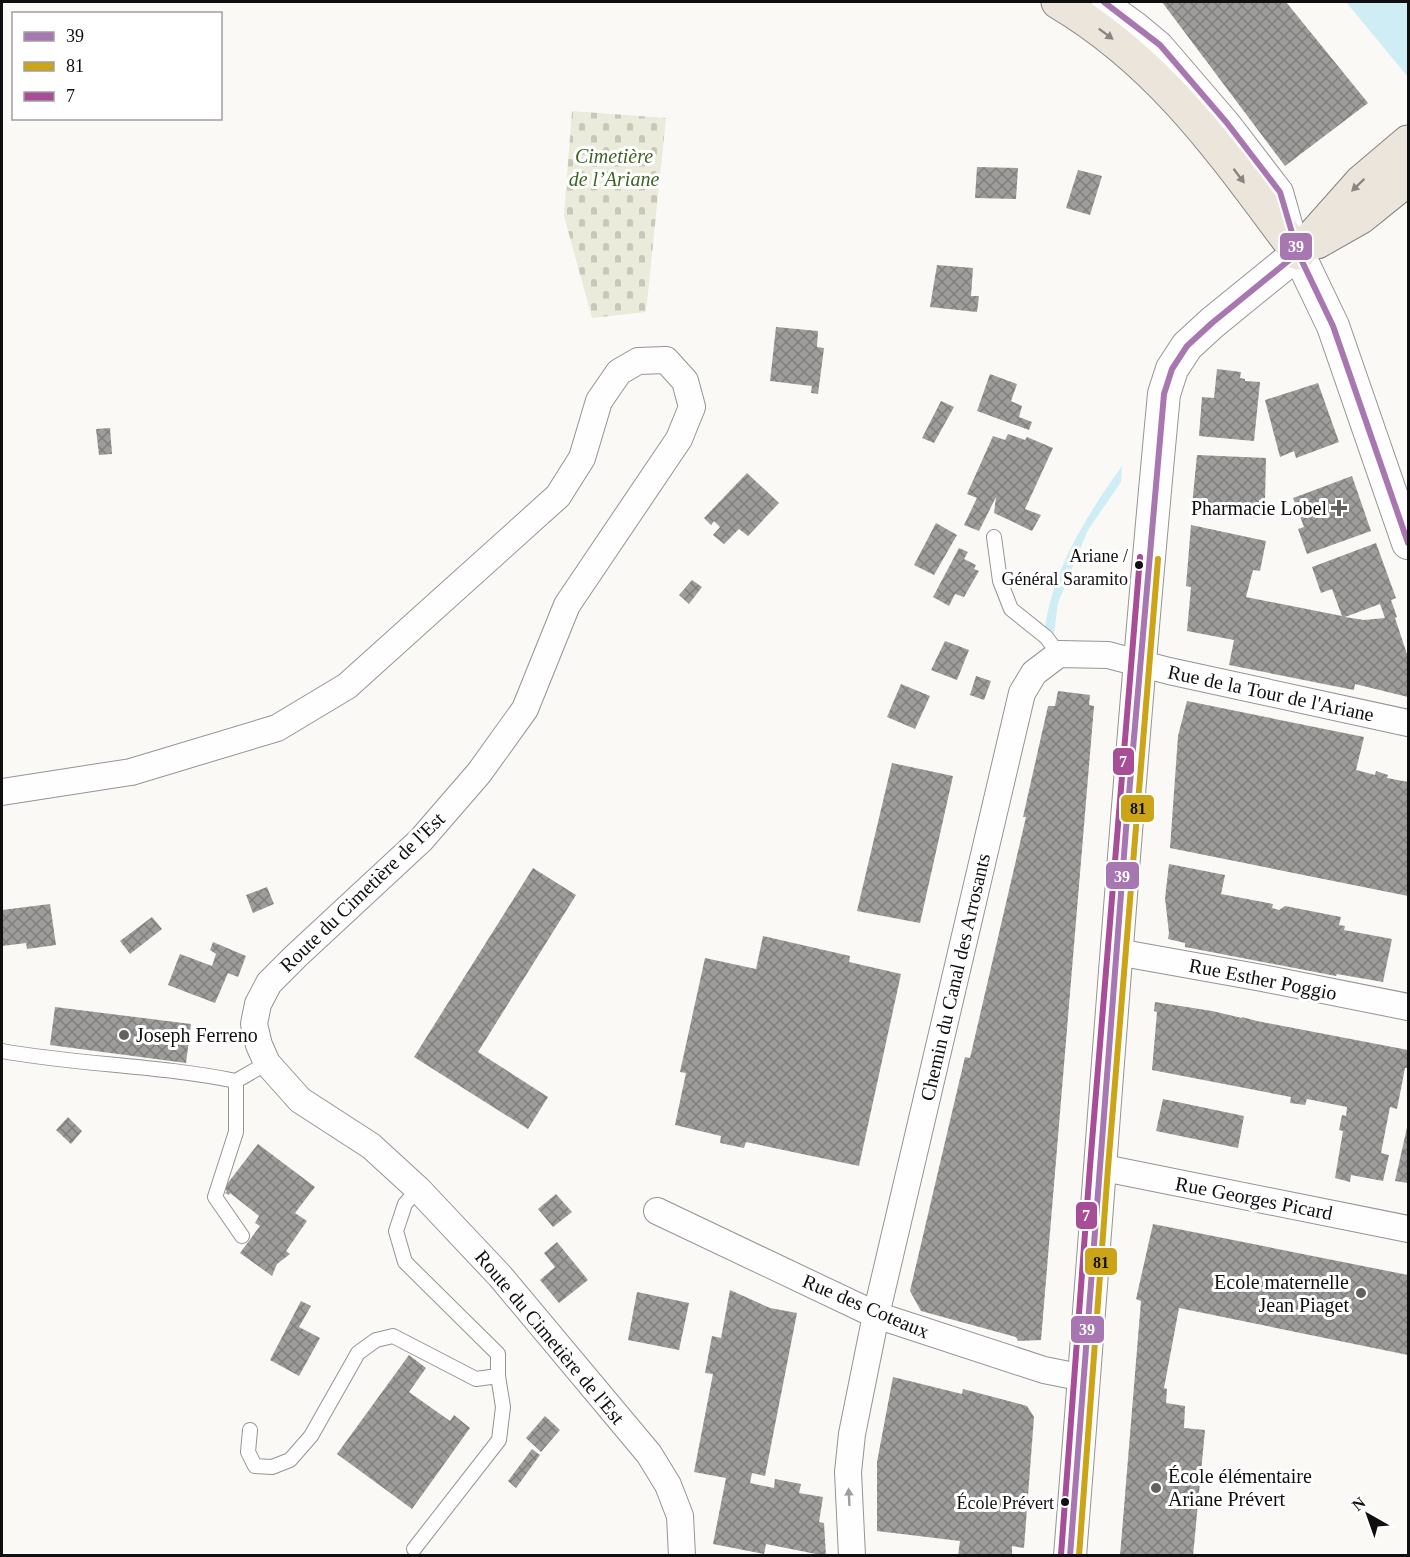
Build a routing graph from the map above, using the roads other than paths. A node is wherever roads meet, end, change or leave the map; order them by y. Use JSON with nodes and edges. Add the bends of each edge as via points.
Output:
{"nodes":[{"id":1,"x":1058,"y":2,"type":"edge"},
{"id":2,"x":1104,"y":2,"type":"edge"},
{"id":3,"x":1406,"y":145,"type":"edge"},
{"id":4,"x":1408,"y":179,"type":"edge"},
{"id":5,"x":1298,"y":253,"type":"junction"},
{"id":6,"x":1405,"y":524,"type":"edge"},
{"id":7,"x":994,"y":537,"type":"dead end"},
{"id":8,"x":1059,"y":654,"type":"junction"},
{"id":9,"x":1140,"y":663,"type":"junction"},
{"id":10,"x":1408,"y":723,"type":"edge"},
{"id":11,"x":2,"y":792,"type":"edge"},
{"id":12,"x":1117,"y":952,"type":"junction"},
{"id":13,"x":1408,"y":1007,"type":"edge"},
{"id":14,"x":2,"y":1051,"type":"edge"},
{"id":15,"x":267,"y":1063,"type":"junction"},
{"id":16,"x":236,"y":1081,"type":"junction"},
{"id":17,"x":1099,"y":1167,"type":"junction"},
{"id":18,"x":418,"y":1189,"type":"junction"},
{"id":19,"x":657,"y":1211,"type":"dead end"},
{"id":20,"x":1408,"y":1229,"type":"edge"},
{"id":21,"x":242,"y":1236,"type":"dead end"},
{"id":22,"x":876,"y":1315,"type":"junction"},
{"id":23,"x":498,"y":1376,"type":"junction"},
{"id":24,"x":1084,"y":1378,"type":"junction"},
{"id":25,"x":250,"y":1430,"type":"dead end"},
{"id":26,"x":414,"y":1549,"type":"dead end"},
{"id":27,"x":682,"y":1556,"type":"edge"},
{"id":28,"x":852,"y":1556,"type":"edge"},
{"id":29,"x":1070,"y":1556,"type":"edge"}],
"edges":[{"from":1,"to":5,"type":"main road","one_way":true,"via":[[1104,32],[1172,93]]},
{"from":2,"to":5,"type":"street","via":[[1160,45],[1227,123],[1280,192]]},
{"from":3,"to":5,"type":"main road","one_way":true,"via":[[1354,189]]},
{"from":4,"to":5,"type":"main road","via":[[1361,218]]},
{"from":5,"to":6,"type":"street","via":[[1333,326]]},
{"from":5,"to":9,"type":"street","via":[[1187,346],[1172,369],[1164,394]]},
{"from":7,"to":8,"type":"lane","via":[[1000,581],[1011,609],[1046,637]]},
{"from":8,"to":9,"type":"street","name":"Rue de la Tour de l'Ariane","via":[[1108,655]]},
{"from":8,"to":22,"type":"street","name":"Chemin du Canal des Arrosants","via":[[1034,673],[1022,693]]},
{"from":9,"to":10,"type":"street","name":"Rue de la Tour de l'Ariane"},
{"from":9,"to":12,"type":"street"},
{"from":11,"to":15,"type":"street","name":"Route du Cimetière de l'Est","via":[[131,772],[266,732],[347,686],[558,496],[582,458],[599,401],[619,372],[638,361],[666,360],[685,381],[692,407],[679,439],[567,605],[525,709],[479,772],[421,840],[269,983],[258,1004],[254,1024]]},
{"from":12,"to":13,"type":"street","name":"Rue Esther Poggio"},
{"from":12,"to":17,"type":"street"},
{"from":14,"to":16,"type":"lane","via":[[194,1072]]},
{"from":15,"to":16,"type":"lane"},
{"from":15,"to":18,"type":"street","name":"Route du Cimetière de l'Est","via":[[300,1100],[371,1146]]},
{"from":16,"to":21,"type":"lane","via":[[237,1132],[215,1197]]},
{"from":17,"to":20,"type":"street","name":"Rue Georges Picard"},
{"from":17,"to":24,"type":"street"},
{"from":18,"to":23,"type":"lane","via":[[405,1204],[396,1231],[405,1262],[498,1354]]},
{"from":18,"to":27,"type":"street","name":"Route du Cimetière de l'Est","via":[[500,1276],[649,1454],[668,1485],[680,1516]]},
{"from":19,"to":22,"type":"street","name":"Rue des Coteaux"},
{"from":22,"to":24,"type":"street","name":"Rue des Coteaux","via":[[1044,1370]]},
{"from":28,"to":22,"type":"street","name":"Chemin du Canal des Arrosants","one_way":true,"via":[[848,1472]]},
{"from":23,"to":25,"type":"lane","via":[[476,1379],[393,1336],[376,1340],[358,1353],[311,1436],[290,1460],[272,1467],[255,1466],[248,1452]]},
{"from":23,"to":26,"type":"lane","via":[[502,1407],[499,1440]]},
{"from":24,"to":29,"type":"street"}]}
